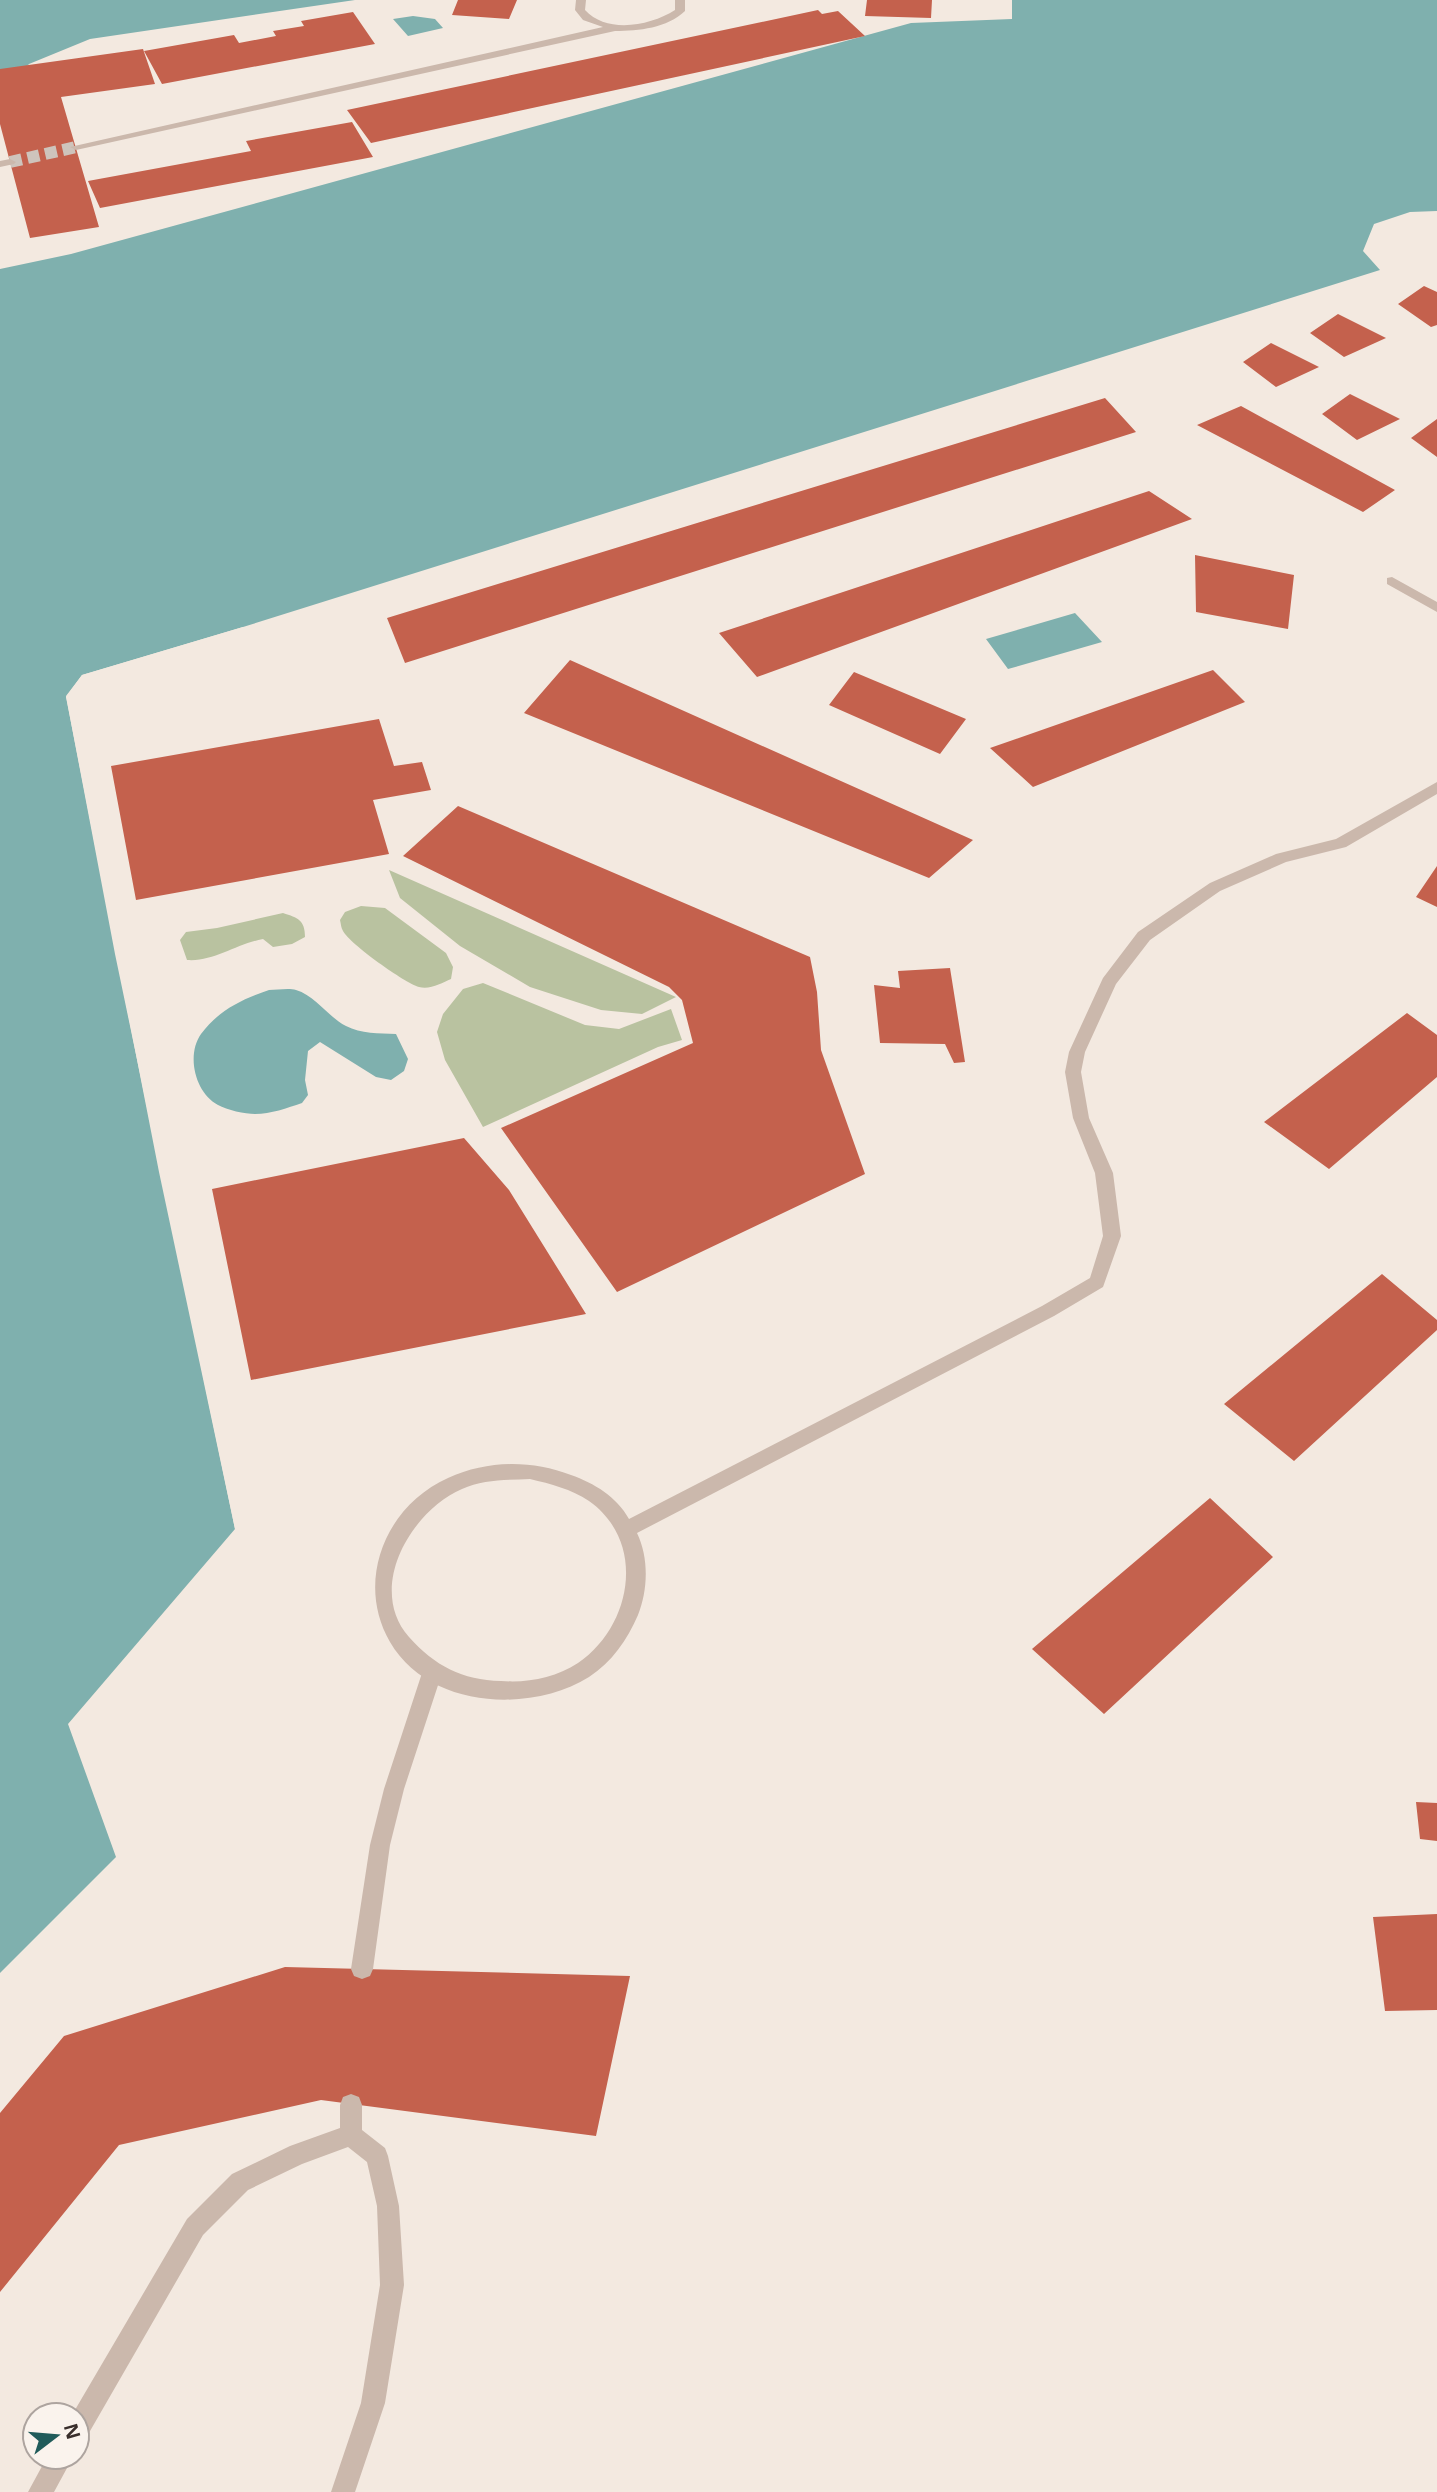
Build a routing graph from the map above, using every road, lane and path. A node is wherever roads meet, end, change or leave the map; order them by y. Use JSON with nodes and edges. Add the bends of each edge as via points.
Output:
{"nodes":[{"id":1,"x":581,"y":0,"type":"edge"},
{"id":2,"x":680,"y":0,"type":"edge"},
{"id":3,"x":615,"y":28,"type":"junction"},
{"id":4,"x":76,"y":147,"type":"tunnel mouth"},
{"id":5,"x":1392,"y":581,"type":"dead end"},
{"id":6,"x":1437,"y":608,"type":"edge"},
{"id":7,"x":1437,"y":787,"type":"edge"},
{"id":8,"x":627,"y":1529,"type":"junction"},
{"id":9,"x":432,"y":1673,"type":"junction"},
{"id":10,"x":362,"y":1969,"type":"dead end"},
{"id":11,"x":351,"y":2105,"type":"dead end"},
{"id":12,"x":351,"y":2135,"type":"junction"},
{"id":13,"x":91,"y":2405,"type":"edge"},
{"id":14,"x":53,"y":2471,"type":"edge"},
{"id":15,"x":40,"y":2492,"type":"edge"},
{"id":16,"x":343,"y":2492,"type":"edge"}],
"edges":[{"from":1,"to":3,"type":"street","via":[[580,10],[587,18]]},
{"from":2,"to":3,"type":"street","via":[[680,11],[666,22]]},
{"from":3,"to":4,"type":"street"},
{"from":5,"to":6,"type":"street"},
{"from":7,"to":8,"type":"street","via":[[1341,843],[1281,858],[1215,887],[1144,936],[1109,982],[1077,1052],[1073,1072],[1081,1118],[1104,1173],[1112,1236],[1097,1282]]},
{"from":8,"to":9,"type":"street","via":[[638,1564],[636,1600],[620,1634],[593,1663],[555,1684],[513,1692],[471,1689]]},
{"from":8,"to":9,"type":"street","via":[[603,1501],[570,1481],[530,1471],[489,1473],[449,1486],[416,1509],[394,1540],[382,1577],[385,1613],[403,1647]]},
{"from":9,"to":10,"type":"street","via":[[380,1845]]},
{"from":11,"to":12,"type":"street"},
{"from":12,"to":13,"type":"street","via":[[240,2182],[195,2227]]},
{"from":12,"to":16,"type":"street","via":[[377,2156],[388,2206],[392,2285],[373,2403]]},
{"from":14,"to":15,"type":"street"}]}
